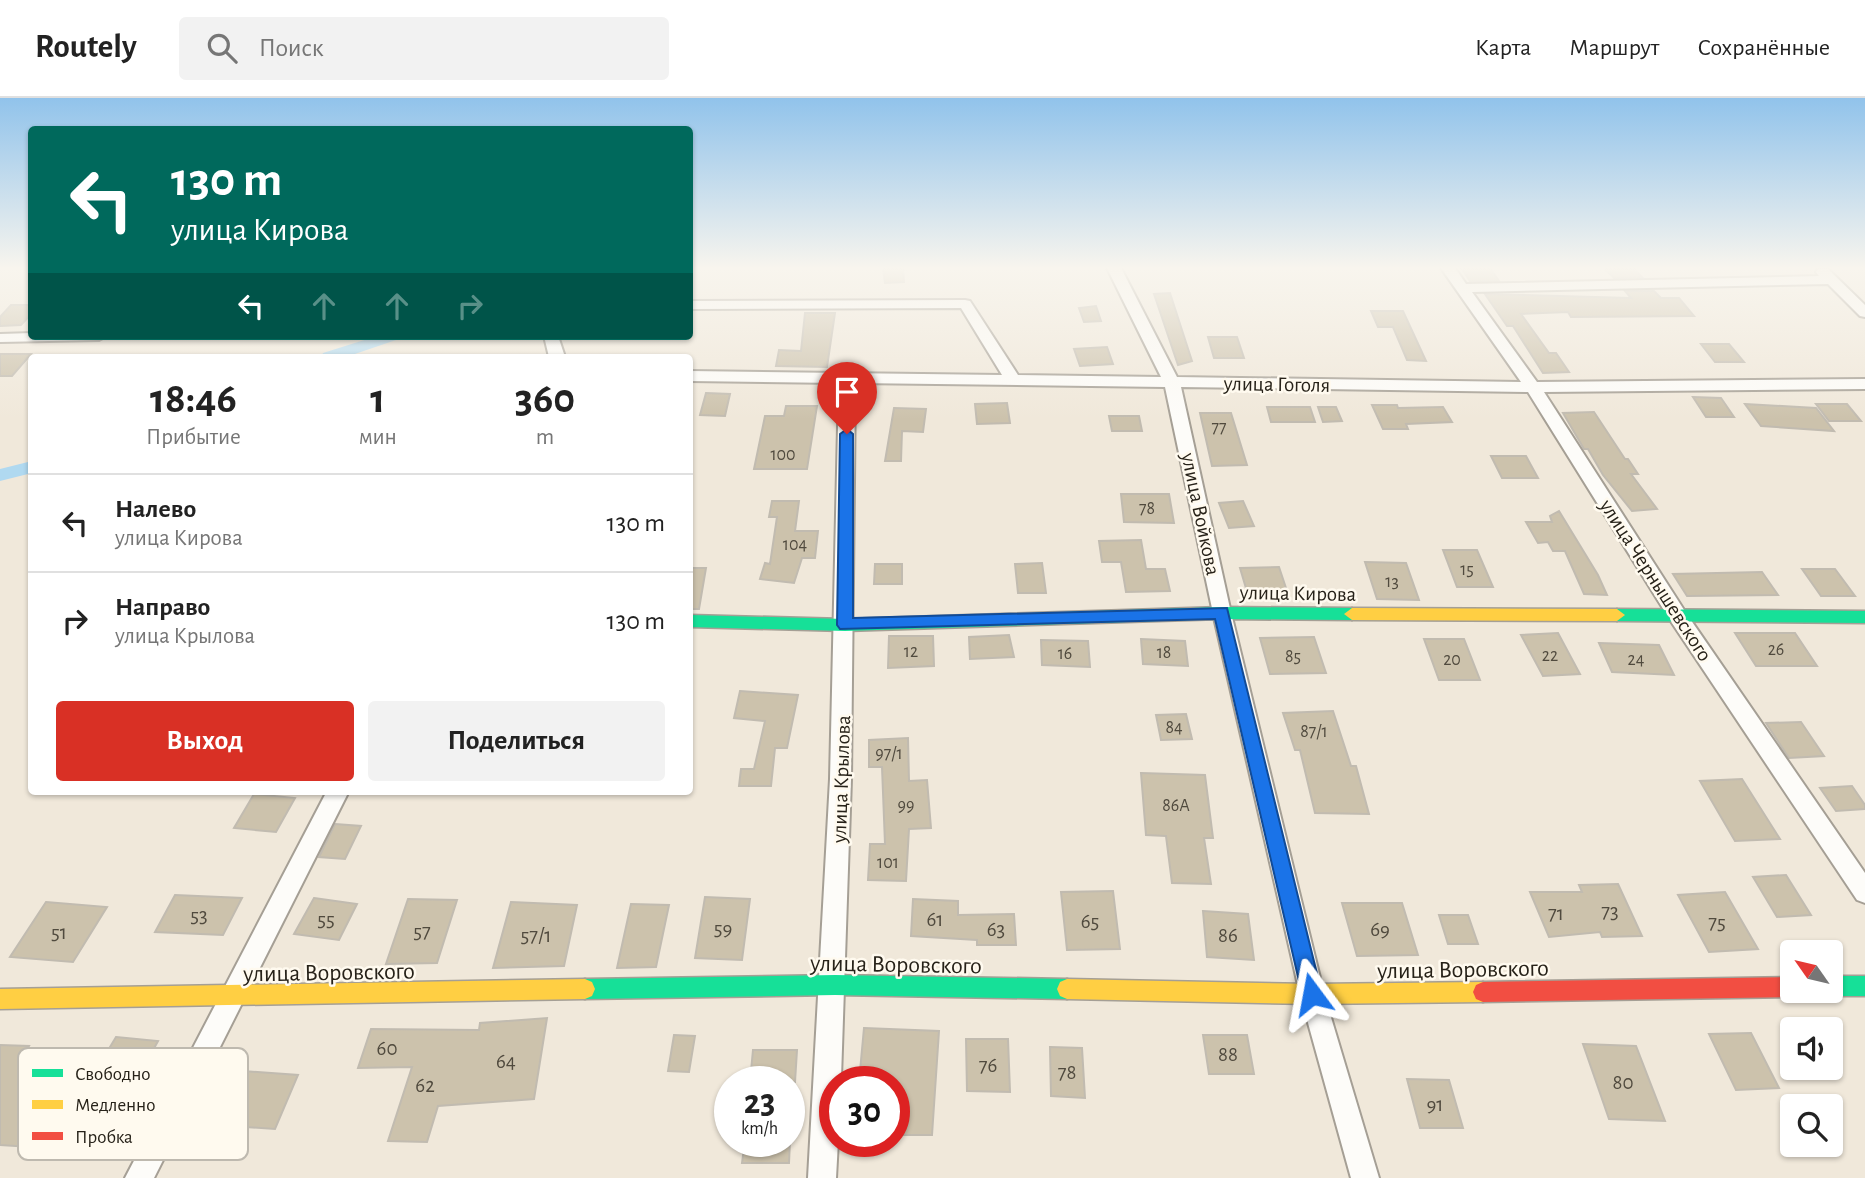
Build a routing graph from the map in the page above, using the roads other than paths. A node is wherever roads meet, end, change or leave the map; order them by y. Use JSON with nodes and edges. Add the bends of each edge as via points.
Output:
{"nodes":[{"id":1,"x":974,"y":318,"type":"edge"},
{"id":2,"x":1139,"y":318,"type":"edge"},
{"id":3,"x":1484,"y":318,"type":"edge"},
{"id":4,"x":28,"y":337,"type":"edge"},
{"id":5,"x":0,"y":338,"type":"edge"},
{"id":6,"x":693,"y":376,"type":"edge"},
{"id":7,"x":847,"y":379,"type":"junction"},
{"id":8,"x":1014,"y":382,"type":"junction"},
{"id":9,"x":1172,"y":383,"type":"junction"},
{"id":10,"x":1865,"y":384,"type":"edge"},
{"id":11,"x":1533,"y":387,"type":"junction"},
{"id":12,"x":1222,"y":613,"type":"junction"},
{"id":13,"x":1865,"y":617,"type":"edge"},
{"id":14,"x":1679,"y":618,"type":"junction"},
{"id":15,"x":693,"y":621,"type":"edge"},
{"id":16,"x":845,"y":625,"type":"junction"},
{"id":17,"x":336,"y":795,"type":"edge"},
{"id":18,"x":1865,"y":892,"type":"edge"},
{"id":19,"x":835,"y":985,"type":"junction"},
{"id":20,"x":1843,"y":986,"type":"edge"},
{"id":21,"x":1865,"y":986,"type":"edge"},
{"id":22,"x":1780,"y":987,"type":"edge"},
{"id":23,"x":1312,"y":994,"type":"junction"},
{"id":24,"x":234,"y":997,"type":"junction"},
{"id":25,"x":0,"y":999,"type":"edge"},
{"id":26,"x":207,"y":1048,"type":"edge"},
{"id":27,"x":148,"y":1160,"type":"edge"},
{"id":28,"x":139,"y":1178,"type":"edge"},
{"id":29,"x":822,"y":1178,"type":"edge"},
{"id":30,"x":1365,"y":1178,"type":"edge"}],
"edges":[{"from":1,"to":8,"type":"street"},
{"from":2,"to":9,"type":"street","name":"улица Войкова"},
{"from":3,"to":11,"type":"street","name":"улица Чернышевского"},
{"from":4,"to":5,"type":"street"},
{"from":6,"to":7,"type":"street","name":"улица Гоголя"},
{"from":7,"to":8,"type":"street","name":"улица Гоголя"},
{"from":7,"to":16,"type":"street","name":"улица Крылова"},
{"from":8,"to":9,"type":"street","name":"улица Гоголя"},
{"from":9,"to":11,"type":"street","name":"улица Гоголя"},
{"from":9,"to":12,"type":"street","name":"улица Войкова"},
{"from":10,"to":11,"type":"street","name":"улица Гоголя"},
{"from":11,"to":14,"type":"street","name":"улица Чернышевского"},
{"from":12,"to":14,"type":"main road","name":"улица Кирова"},
{"from":12,"to":16,"type":"main road","name":"улица Кирова"},
{"from":12,"to":23,"type":"street","name":"улица Войкова"},
{"from":13,"to":14,"type":"main road","name":"улица Кирова"},
{"from":14,"to":18,"type":"street","name":"улица Чернышевского"},
{"from":15,"to":16,"type":"main road","name":"улица Кирова"},
{"from":16,"to":19,"type":"street","name":"улица Крылова"},
{"from":17,"to":24,"type":"street"},
{"from":19,"to":23,"type":"main road","name":"улица Воровского"},
{"from":19,"to":24,"type":"main road","name":"улица Воровского"},
{"from":19,"to":29,"type":"street","name":"улица Крылова"},
{"from":20,"to":21,"type":"main road"},
{"from":22,"to":23,"type":"main road","name":"улица Воровского"},
{"from":23,"to":30,"type":"street","name":"улица Войкова"},
{"from":24,"to":25,"type":"main road","name":"улица Воровского"},
{"from":24,"to":26,"type":"street"},
{"from":27,"to":28,"type":"street"}]}
